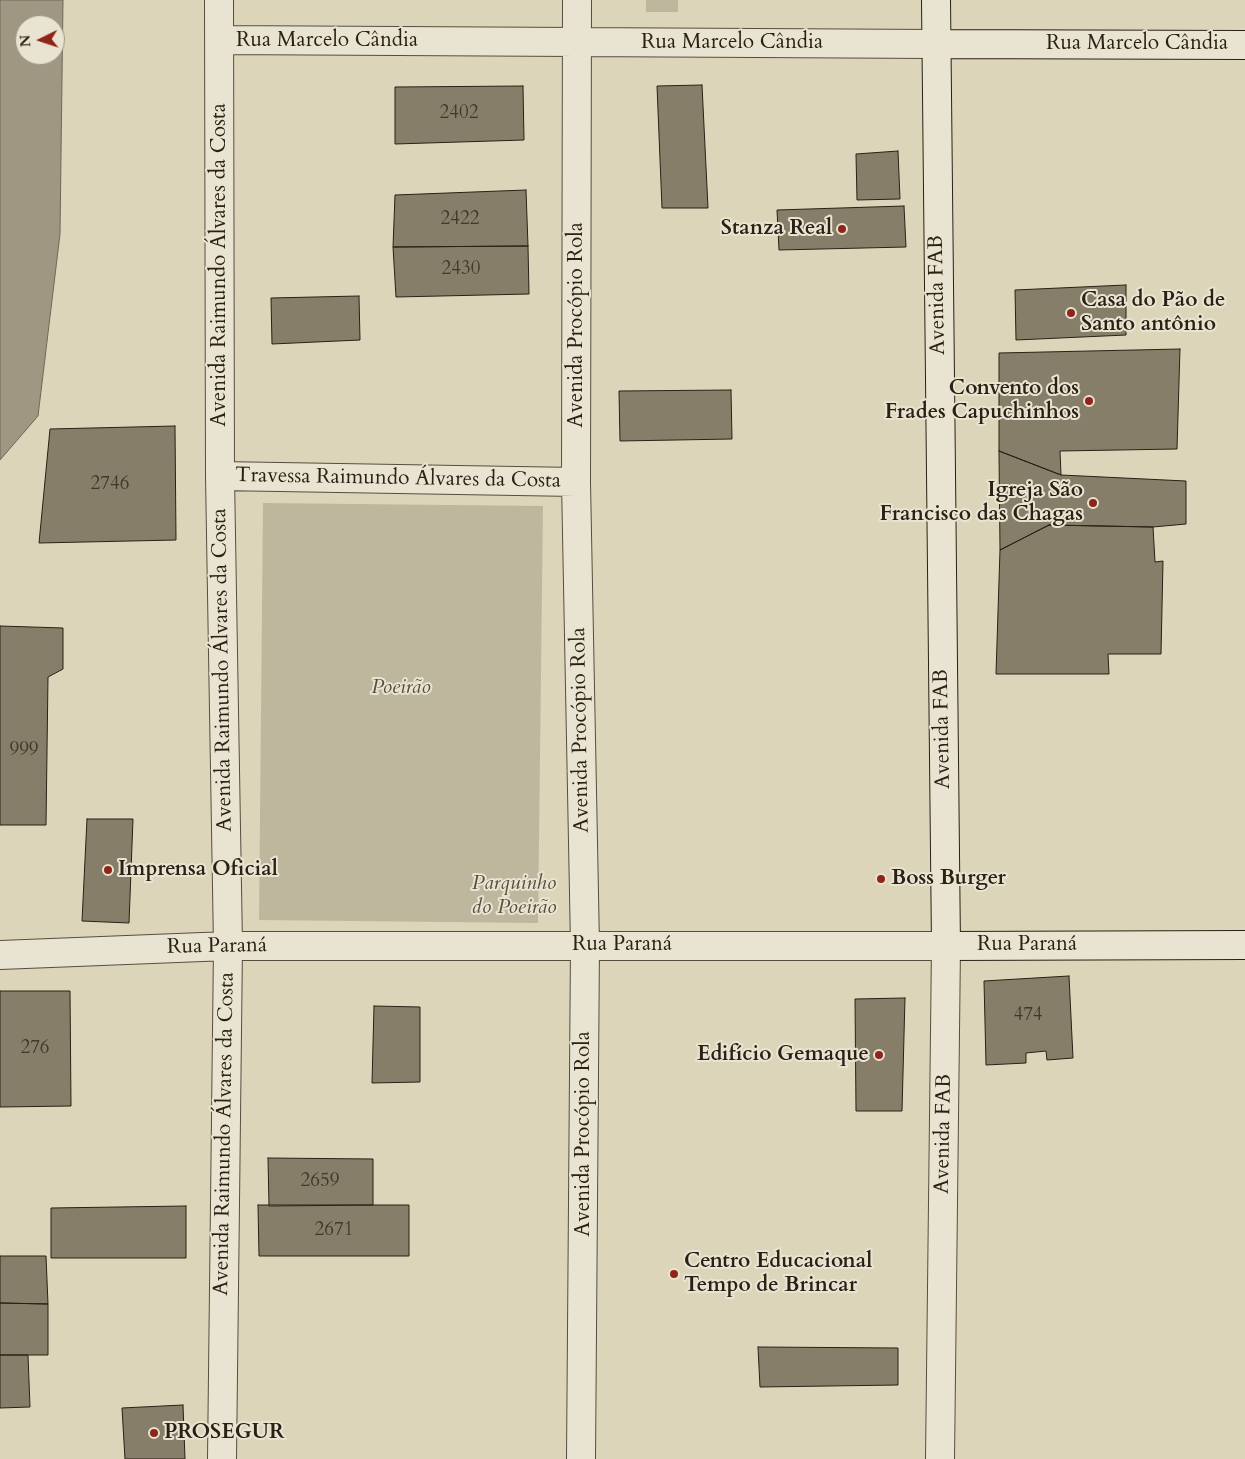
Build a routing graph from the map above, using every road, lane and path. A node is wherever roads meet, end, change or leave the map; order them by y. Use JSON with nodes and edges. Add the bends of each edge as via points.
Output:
{"nodes":[{"id":1,"x":219,"y":0,"type":"edge"},
{"id":2,"x":577,"y":0,"type":"edge"},
{"id":3,"x":936,"y":0,"type":"edge"},
{"id":4,"x":219,"y":40,"type":"junction"},
{"id":5,"x":577,"y":42,"type":"junction"},
{"id":6,"x":936,"y":44,"type":"junction"},
{"id":7,"x":1245,"y":45,"type":"edge"},
{"id":8,"x":220,"y":476,"type":"junction"},
{"id":9,"x":576,"y":482,"type":"junction"},
{"id":10,"x":1245,"y":944,"type":"edge"},
{"id":11,"x":585,"y":945,"type":"junction"},
{"id":12,"x":228,"y":946,"type":"junction"},
{"id":13,"x":946,"y":946,"type":"junction"},
{"id":14,"x":0,"y":954,"type":"edge"},
{"id":15,"x":222,"y":1459,"type":"edge"},
{"id":16,"x":581,"y":1459,"type":"edge"},
{"id":17,"x":940,"y":1459,"type":"edge"}],
"edges":[{"from":1,"to":4,"type":"street","name":"Avenida Raimundo Álvares da Costa"},
{"from":2,"to":5,"type":"street","name":"Avenida Procópio Rola"},
{"from":3,"to":6,"type":"street","name":"Avenida FAB"},
{"from":4,"to":5,"type":"street","name":"Rua Marcelo Cândia"},
{"from":4,"to":8,"type":"street","name":"Avenida Raimundo Álvares da Costa"},
{"from":5,"to":6,"type":"street","name":"Rua Marcelo Cândia"},
{"from":5,"to":9,"type":"street","name":"Avenida Procópio Rola"},
{"from":6,"to":7,"type":"street","name":"Rua Marcelo Cândia"},
{"from":6,"to":13,"type":"street","name":"Avenida FAB"},
{"from":8,"to":9,"type":"street","name":"Travessa Raimundo Álvares da Costa"},
{"from":8,"to":12,"type":"street","name":"Avenida Raimundo Álvares da Costa"},
{"from":9,"to":11,"type":"street","name":"Avenida Procópio Rola"},
{"from":10,"to":13,"type":"street","name":"Rua Paraná"},
{"from":11,"to":12,"type":"street","name":"Rua Paraná"},
{"from":11,"to":13,"type":"street","name":"Rua Paraná"},
{"from":11,"to":16,"type":"street","name":"Avenida Procópio Rola"},
{"from":12,"to":14,"type":"street","name":"Rua Paraná"},
{"from":12,"to":15,"type":"street","name":"Avenida Raimundo Álvares da Costa"},
{"from":13,"to":17,"type":"street","name":"Avenida FAB"}]}
